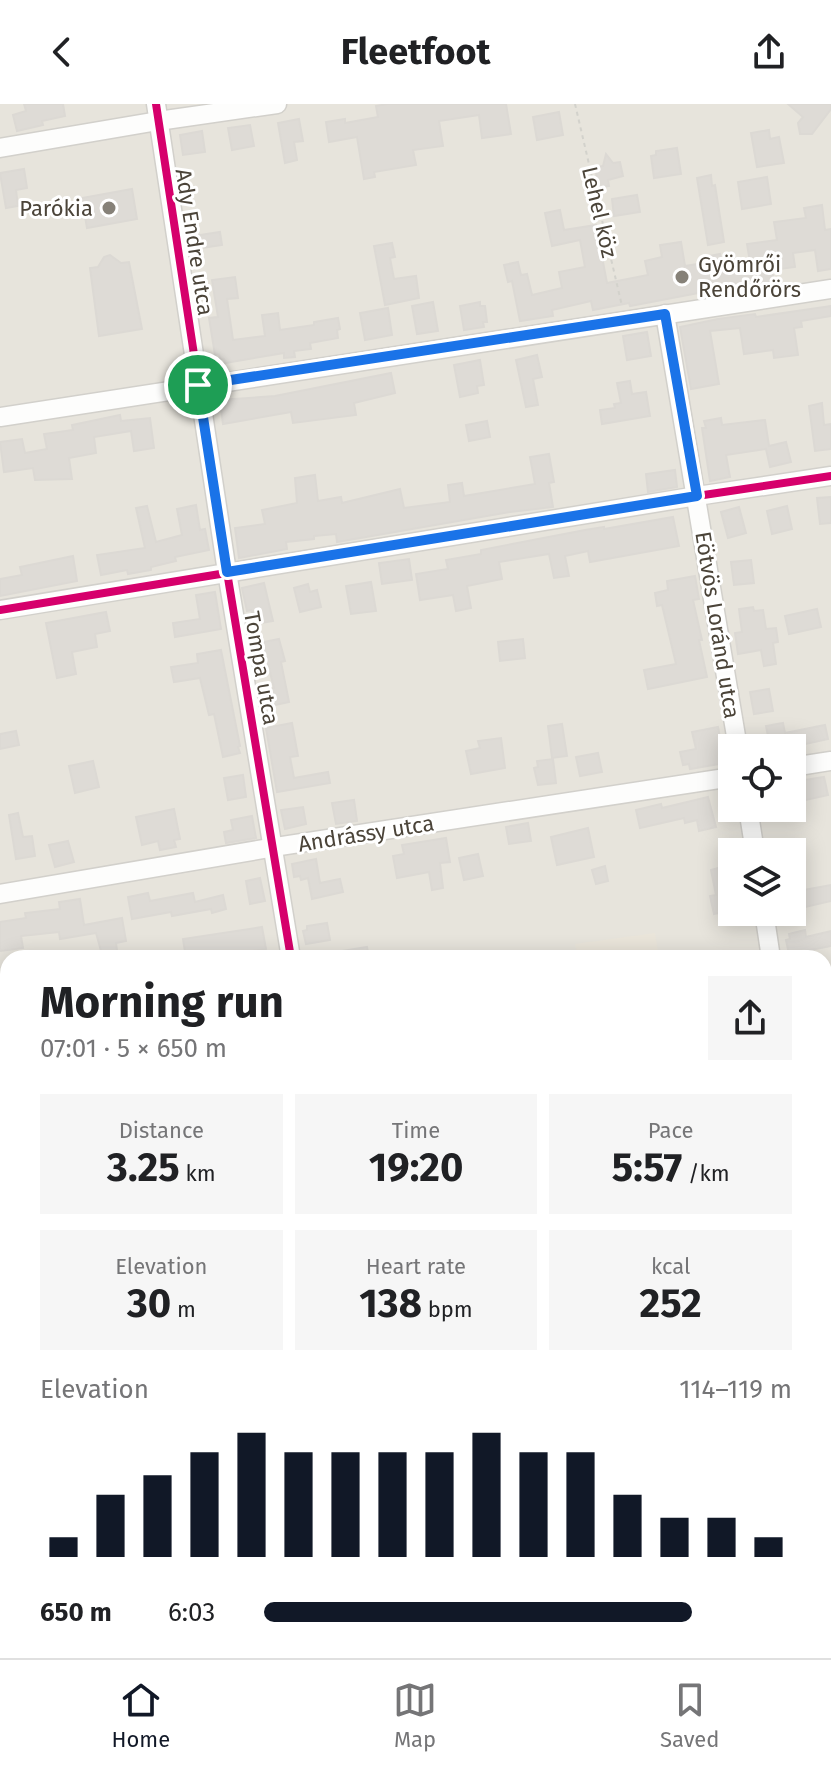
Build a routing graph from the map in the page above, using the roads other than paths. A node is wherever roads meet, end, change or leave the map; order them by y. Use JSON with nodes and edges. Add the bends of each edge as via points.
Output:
{"nodes":[{"id":1,"x":277,"y":104,"type":"edge"},
{"id":2,"x":157,"y":112,"type":"edge"},
{"id":3,"x":0,"y":148,"type":"edge"},
{"id":4,"x":831,"y":289,"type":"edge"},
{"id":5,"x":665,"y":314,"type":"junction"},
{"id":6,"x":198,"y":385,"type":"junction"},
{"id":7,"x":0,"y":417,"type":"edge"},
{"id":8,"x":831,"y":476,"type":"edge"},
{"id":9,"x":697,"y":496,"type":"junction"},
{"id":10,"x":227,"y":572,"type":"junction"},
{"id":11,"x":0,"y":610,"type":"edge"},
{"id":12,"x":736,"y":734,"type":"edge"},
{"id":13,"x":831,"y":761,"type":"edge"},
{"id":14,"x":806,"y":765,"type":"edge"},
{"id":15,"x":718,"y":779,"type":"edge"},
{"id":16,"x":275,"y":848,"type":"junction"},
{"id":17,"x":0,"y":894,"type":"edge"},
{"id":18,"x":766,"y":926,"type":"edge"},
{"id":19,"x":290,"y":950,"type":"edge"},
{"id":20,"x":770,"y":950,"type":"edge"}],
"edges":[{"from":1,"to":2,"type":"street"},
{"from":2,"to":3,"type":"street"},
{"from":2,"to":6,"type":"street","name":"Ady Endre utca"},
{"from":4,"to":5,"type":"street"},
{"from":5,"to":6,"type":"street"},
{"from":5,"to":9,"type":"street","name":"Eötvös Loránd utca"},
{"from":6,"to":7,"type":"street"},
{"from":6,"to":10,"type":"street","name":"Tompa utca"},
{"from":8,"to":9,"type":"street"},
{"from":9,"to":10,"type":"street"},
{"from":9,"to":12,"type":"street","name":"Eötvös Loránd utca"},
{"from":10,"to":11,"type":"street"},
{"from":10,"to":16,"type":"street","name":"Tompa utca"},
{"from":13,"to":14,"type":"street"},
{"from":15,"to":16,"type":"street","name":"Andrássy utca"},
{"from":16,"to":17,"type":"street","name":"Andrássy utca"},
{"from":16,"to":19,"type":"street","name":"Tompa utca"},
{"from":18,"to":20,"type":"street"}]}
